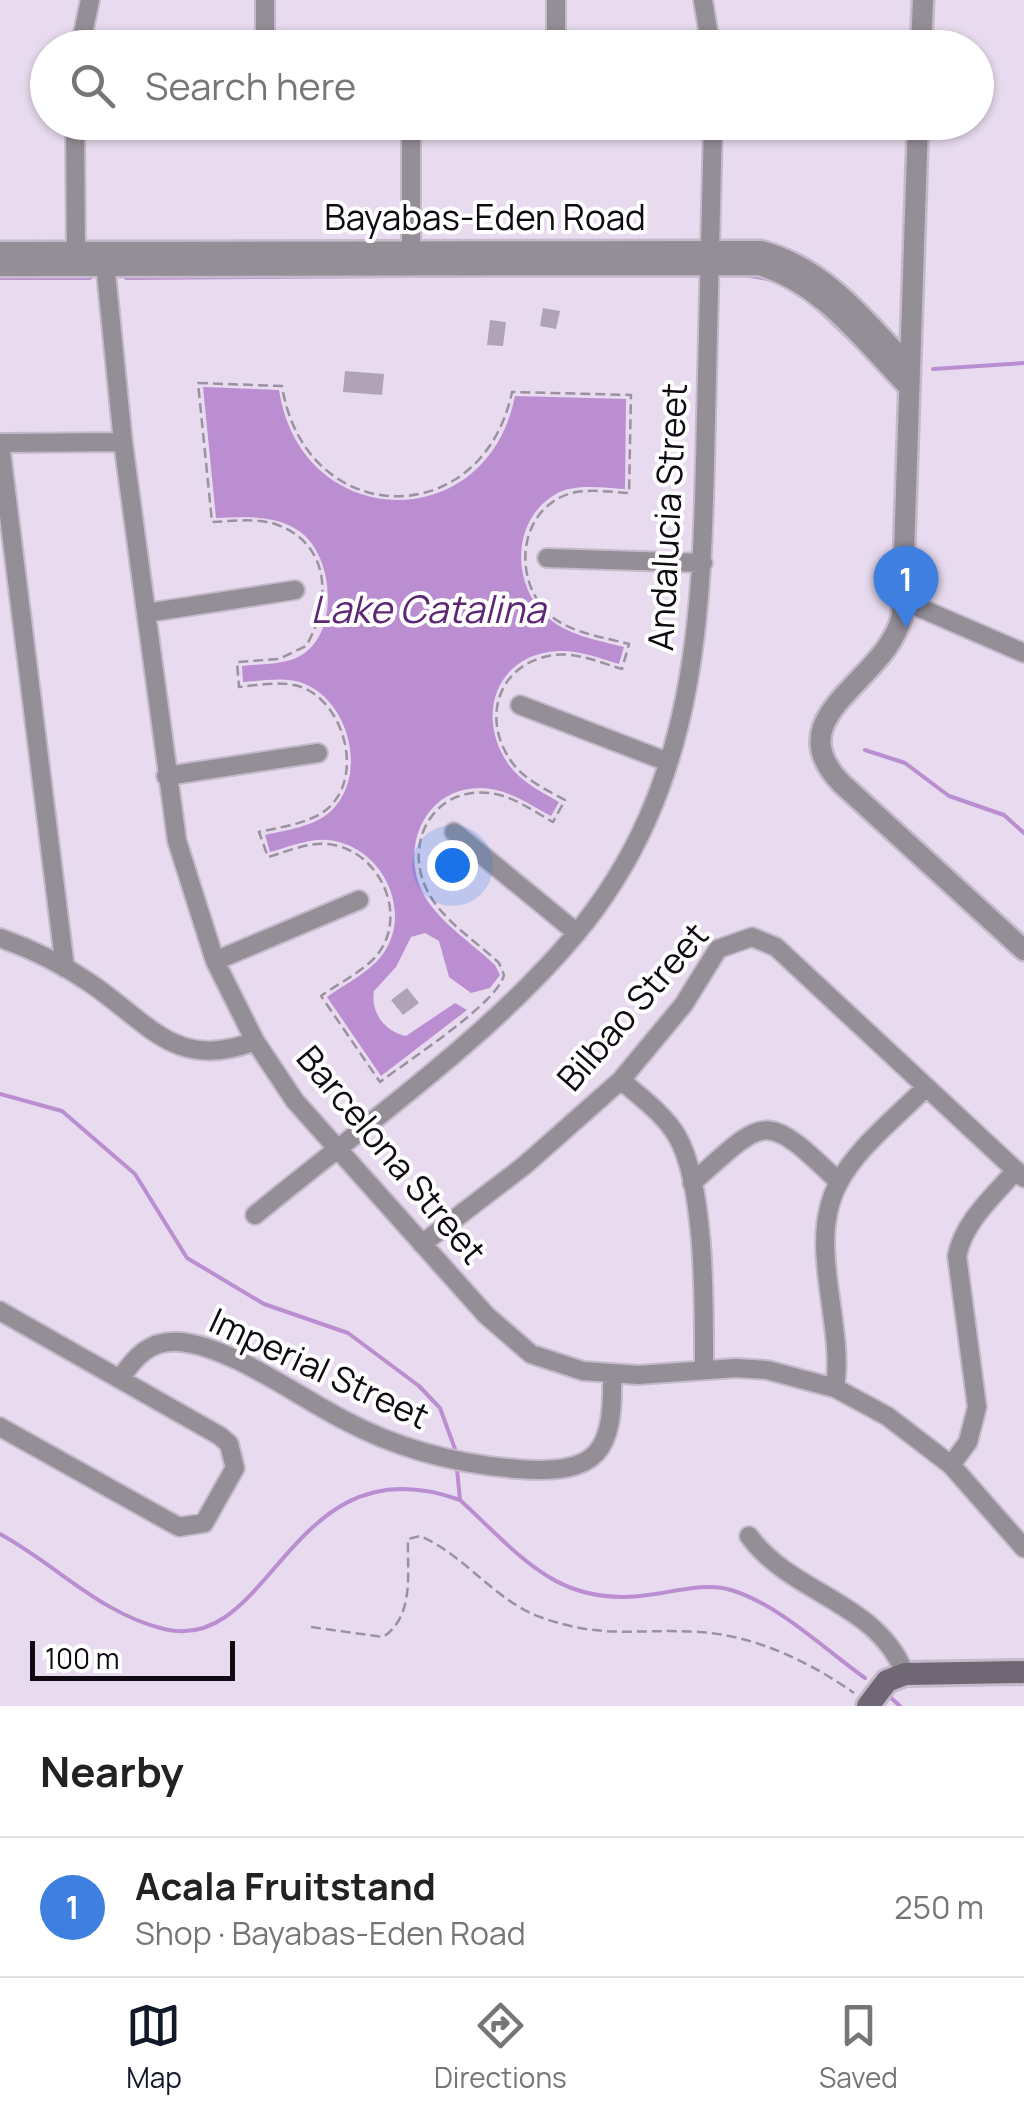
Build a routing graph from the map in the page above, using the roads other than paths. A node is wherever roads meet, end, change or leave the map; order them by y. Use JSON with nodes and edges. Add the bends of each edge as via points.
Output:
{"nodes":[{"id":1,"x":90,"y":0,"type":"edge"},
{"id":2,"x":265,"y":0,"type":"edge"},
{"id":3,"x":556,"y":0,"type":"edge"},
{"id":4,"x":704,"y":0,"type":"edge"},
{"id":5,"x":923,"y":0,"type":"edge"},
{"id":6,"x":84,"y":30,"type":"edge"},
{"id":7,"x":265,"y":30,"type":"edge"},
{"id":8,"x":556,"y":30,"type":"edge"},
{"id":9,"x":708,"y":30,"type":"edge"},
{"id":10,"x":922,"y":30,"type":"edge"},
{"id":11,"x":75,"y":140,"type":"edge"},
{"id":12,"x":411,"y":140,"type":"edge"},
{"id":13,"x":712,"y":140,"type":"edge"},
{"id":14,"x":917,"y":140,"type":"edge"},
{"id":15,"x":0,"y":252,"type":"edge"},
{"id":16,"x":710,"y":256,"type":"junction"},
{"id":17,"x":76,"y":259,"type":"junction"},
{"id":18,"x":411,"y":259,"type":"junction"},
{"id":19,"x":105,"y":260,"type":"junction"},
{"id":20,"x":0,"y":266,"type":"edge"},
{"id":21,"x":908,"y":336,"type":"junction"},
{"id":22,"x":884,"y":341,"type":"junction"},
{"id":23,"x":908,"y":376,"type":"junction"},
{"id":24,"x":124,"y":442,"type":"junction"},
{"id":25,"x":0,"y":443,"type":"edge"},
{"id":26,"x":548,"y":558,"type":"dead end"},
{"id":27,"x":703,"y":563,"type":"junction"},
{"id":28,"x":295,"y":590,"type":"dead end"},
{"id":29,"x":904,"y":600,"type":"junction"},
{"id":30,"x":146,"y":613,"type":"junction"},
{"id":31,"x":1024,"y":653,"type":"edge"},
{"id":32,"x":520,"y":705,"type":"dead end"},
{"id":33,"x":318,"y":753,"type":"dead end"},
{"id":34,"x":668,"y":762,"type":"junction"},
{"id":35,"x":166,"y":776,"type":"junction"},
{"id":36,"x":454,"y":832,"type":"dead end"},
{"id":37,"x":359,"y":900,"type":"dead end"},
{"id":38,"x":577,"y":933,"type":"junction"},
{"id":39,"x":0,"y":938,"type":"edge"},
{"id":40,"x":1024,"y":950,"type":"edge"},
{"id":41,"x":215,"y":961,"type":"junction"},
{"id":42,"x":66,"y":968,"type":"junction"},
{"id":43,"x":255,"y":1041,"type":"junction"},
{"id":44,"x":621,"y":1080,"type":"junction"},
{"id":45,"x":926,"y":1087,"type":"junction"},
{"id":46,"x":335,"y":1149,"type":"junction"},
{"id":47,"x":1020,"y":1174,"type":"edge"},
{"id":48,"x":839,"y":1182,"type":"junction"},
{"id":49,"x":692,"y":1183,"type":"junction"},
{"id":50,"x":255,"y":1215,"type":"dead end"},
{"id":51,"x":422,"y":1244,"type":"junction"},
{"id":52,"x":0,"y":1311,"type":"edge"},
{"id":53,"x":704,"y":1368,"type":"junction"},
{"id":54,"x":612,"y":1374,"type":"junction"},
{"id":55,"x":120,"y":1379,"type":"junction"},
{"id":56,"x":835,"y":1388,"type":"junction"},
{"id":57,"x":0,"y":1427,"type":"edge"},
{"id":58,"x":951,"y":1465,"type":"junction"},
{"id":59,"x":749,"y":1536,"type":"dead end"},
{"id":60,"x":1024,"y":1548,"type":"edge"},
{"id":61,"x":1024,"y":1672,"type":"edge"},
{"id":62,"x":905,"y":1674,"type":"junction"},
{"id":63,"x":868,"y":1705,"type":"edge"}],
"edges":[{"from":1,"to":6,"type":"street"},
{"from":2,"to":7,"type":"street"},
{"from":3,"to":8,"type":"street"},
{"from":4,"to":9,"type":"street"},
{"from":5,"to":10,"type":"street"},
{"from":11,"to":17,"type":"street"},
{"from":12,"to":18,"type":"street"},
{"from":13,"to":16,"type":"street","name":"Andalucia Street"},
{"from":14,"to":21,"type":"street"},
{"from":15,"to":17,"type":"street","name":"Bayabas-Eden Road"},
{"from":16,"to":18,"type":"street","name":"Bayabas-Eden Road"},
{"from":16,"to":22,"type":"street","name":"Bayabas-Eden Road","via":[[761,251],[798,263]]},
{"from":16,"to":23,"type":"street","name":"Bayabas-Eden Road","via":[[759,265],[803,283]]},
{"from":16,"to":27,"type":"street","name":"Andalucia Street"},
{"from":17,"to":19,"type":"street","name":"Bayabas-Eden Road"},
{"from":17,"to":20,"type":"street","name":"Bayabas-Eden Road"},
{"from":18,"to":19,"type":"street","name":"Bayabas-Eden Road"},
{"from":19,"to":24,"type":"street","name":"Barcelona Street"},
{"from":21,"to":22,"type":"street"},
{"from":21,"to":23,"type":"street"},
{"from":22,"to":23,"type":"street","name":"Bayabas-Eden Road"},
{"from":23,"to":29,"type":"street"},
{"from":24,"to":25,"type":"street"},
{"from":24,"to":30,"type":"street","name":"Barcelona Street"},
{"from":25,"to":42,"type":"street"},
{"from":26,"to":27,"type":"street"},
{"from":27,"to":34,"type":"street","name":"Andalucia Street","via":[[694,662]]},
{"from":28,"to":30,"type":"street"},
{"from":29,"to":31,"type":"street"},
{"from":29,"to":40,"type":"street","via":[[894,642],[825,717],[818,751],[842,783]]},
{"from":30,"to":35,"type":"street","name":"Barcelona Street"},
{"from":32,"to":34,"type":"street"},
{"from":33,"to":35,"type":"street"},
{"from":34,"to":38,"type":"street","name":"Andalucia Street","via":[[630,855]]},
{"from":35,"to":41,"type":"street","name":"Barcelona Street","via":[[185,874]]},
{"from":36,"to":38,"type":"street"},
{"from":37,"to":41,"type":"street"},
{"from":38,"to":46,"type":"street","name":"Andalucia Street","via":[[489,1020]]},
{"from":39,"to":42,"type":"street"},
{"from":41,"to":43,"type":"street","name":"Barcelona Street"},
{"from":42,"to":43,"type":"street","via":[[180,1048],[217,1051]]},
{"from":43,"to":46,"type":"street","name":"Barcelona Street"},
{"from":44,"to":45,"type":"street","name":"Bilbao Street","via":[[660,1036],[718,949],[752,937],[776,947]]},
{"from":44,"to":49,"type":"street","via":[[676,1134]]},
{"from":44,"to":51,"type":"street","name":"Bilbao Street"},
{"from":45,"to":47,"type":"street","name":"Bilbao Street"},
{"from":45,"to":48,"type":"street"},
{"from":46,"to":50,"type":"street","name":"Andalucia Street"},
{"from":46,"to":51,"type":"street","name":"Barcelona Street"},
{"from":47,"to":58,"type":"street","via":[[968,1224],[960,1241],[977,1407],[968,1442]]},
{"from":48,"to":49,"type":"street","via":[[789,1134],[764,1128],[743,1137]]},
{"from":48,"to":56,"type":"street","via":[[826,1245],[838,1347]]},
{"from":49,"to":53,"type":"street"},
{"from":51,"to":54,"type":"street","name":"Barcelona Street","via":[[531,1354]]},
{"from":52,"to":55,"type":"street"},
{"from":53,"to":54,"type":"street","name":"Barcelona Street"},
{"from":53,"to":56,"type":"street","name":"Barcelona Street","via":[[768,1370]]},
{"from":54,"to":55,"type":"street","name":"Imperial Street","via":[[612,1421],[600,1451],[584,1465],[549,1470],[496,1467],[405,1448],[230,1358],[178,1342],[137,1354]]},
{"from":55,"to":57,"type":"street","via":[[229,1444],[231,1480],[204,1523],[168,1522]]},
{"from":56,"to":58,"type":"street","name":"Barcelona Street","via":[[887,1416]]},
{"from":58,"to":60,"type":"street","name":"Barcelona Street"},
{"from":59,"to":62,"type":"street","via":[[772,1562],[875,1626]]},
{"from":61,"to":62,"type":"main road"},
{"from":62,"to":63,"type":"main road","via":[[887,1681]]}]}
